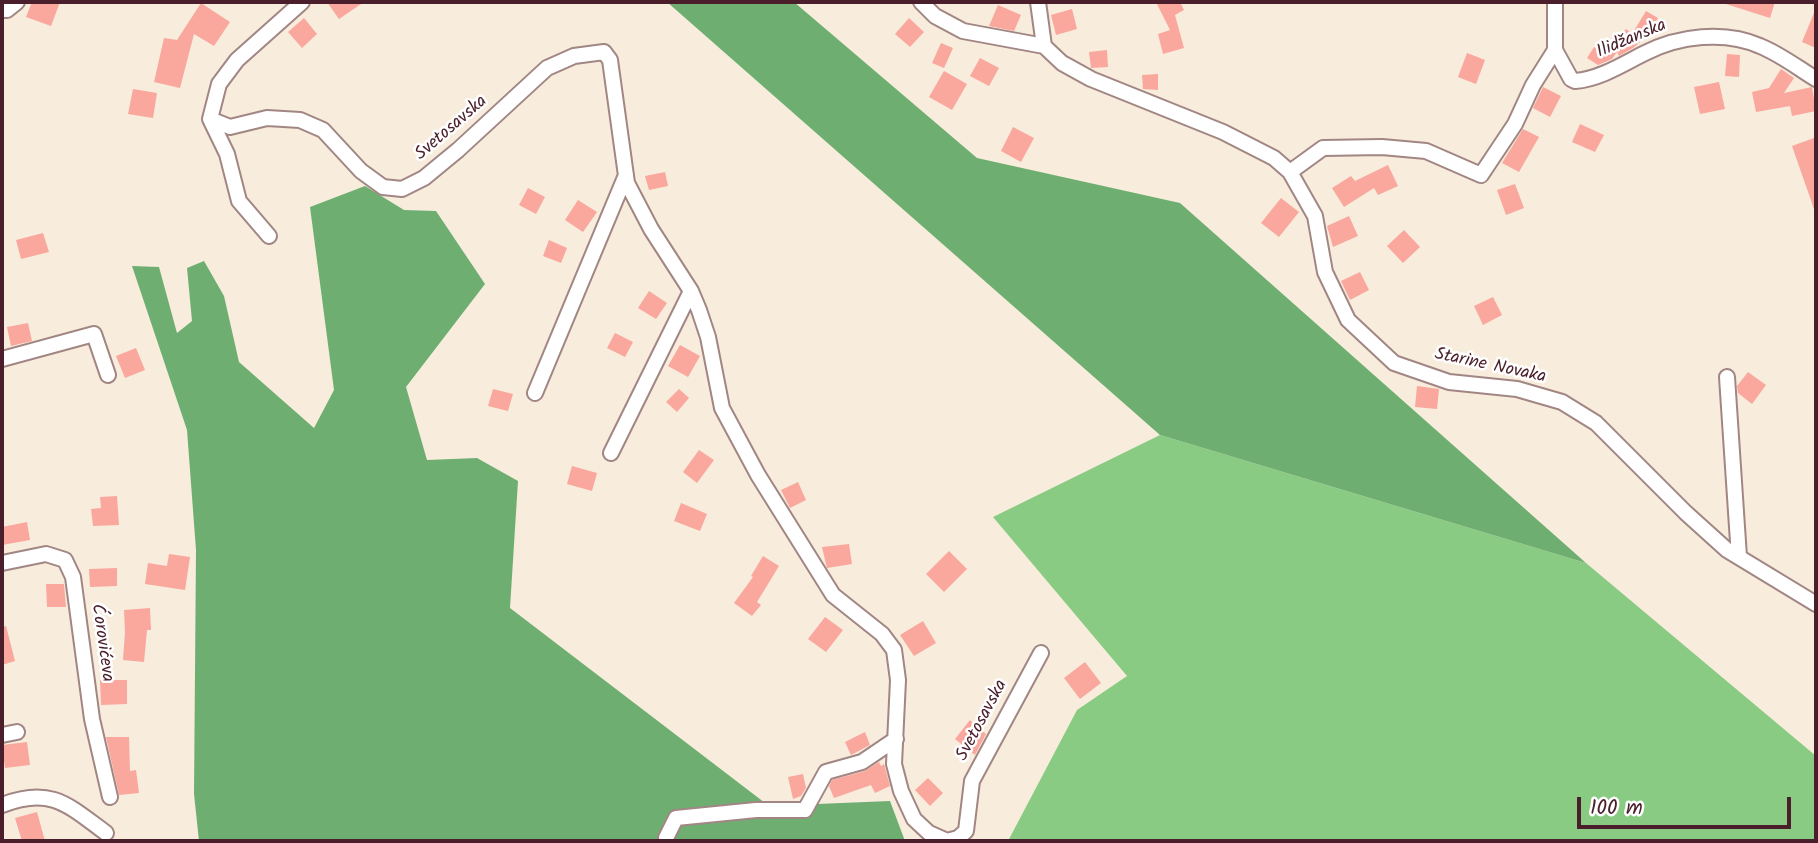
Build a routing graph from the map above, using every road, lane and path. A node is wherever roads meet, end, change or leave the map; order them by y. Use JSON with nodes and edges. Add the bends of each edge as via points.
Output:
{"nodes":[{"id":1,"x":17,"y":2,"type":"edge"},
{"id":2,"x":302,"y":2,"type":"edge"},
{"id":3,"x":921,"y":2,"type":"edge"},
{"id":4,"x":1038,"y":2,"type":"edge"},
{"id":5,"x":1555,"y":2,"type":"edge"},
{"id":6,"x":2,"y":10,"type":"edge"},
{"id":7,"x":1044,"y":46,"type":"junction"},
{"id":8,"x":1555,"y":50,"type":"junction"},
{"id":9,"x":1816,"y":79,"type":"edge"},
{"id":10,"x":210,"y":119,"type":"junction"},
{"id":11,"x":1290,"y":172,"type":"junction"},
{"id":12,"x":626,"y":175,"type":"junction"},
{"id":13,"x":269,"y":236,"type":"dead end"},
{"id":14,"x":691,"y":291,"type":"junction"},
{"id":15,"x":2,"y":359,"type":"edge"},
{"id":16,"x":108,"y":375,"type":"dead end"},
{"id":17,"x":1727,"y":377,"type":"dead end"},
{"id":18,"x":535,"y":393,"type":"dead end"},
{"id":19,"x":611,"y":453,"type":"dead end"},
{"id":20,"x":1739,"y":557,"type":"junction"},
{"id":21,"x":2,"y":563,"type":"edge"},
{"id":22,"x":1816,"y":604,"type":"edge"},
{"id":23,"x":1041,"y":653,"type":"dead end"},
{"id":24,"x":17,"y":732,"type":"dead end"},
{"id":25,"x":2,"y":735,"type":"edge"},
{"id":26,"x":896,"y":739,"type":"junction"},
{"id":27,"x":110,"y":797,"type":"dead end"},
{"id":28,"x":2,"y":804,"type":"edge"},
{"id":29,"x":106,"y":833,"type":"dead end"},
{"id":30,"x":666,"y":841,"type":"edge"}],
"edges":[{"from":1,"to":6,"type":"street"},
{"from":2,"to":10,"type":"street","via":[[237,60],[219,84]]},
{"from":3,"to":7,"type":"street","name":"Starine Novaka","via":[[935,16],[963,31]]},
{"from":4,"to":7,"type":"street"},
{"from":5,"to":8,"type":"street"},
{"from":7,"to":11,"type":"street","name":"Starine Novaka","via":[[1062,63],[1091,79],[1223,132],[1275,158]]},
{"from":8,"to":9,"type":"street","name":"Ilidžanska","via":[[1571,79],[1580,81],[1672,41],[1725,37],[1760,46]]},
{"from":8,"to":11,"type":"street","via":[[1481,175],[1426,150],[1382,147],[1322,148]]},
{"from":10,"to":12,"type":"street","name":"Svetosavska","via":[[230,127],[267,118],[300,120],[323,130],[361,172],[383,187],[402,189],[425,178],[547,68],[575,56],[604,52],[610,60]]},
{"from":10,"to":13,"type":"street","via":[[227,154],[239,201]]},
{"from":11,"to":20,"type":"street","name":"Starine Novaka","via":[[1315,216],[1325,272],[1348,320],[1369,342],[1394,363],[1449,382],[1517,389],[1562,402],[1596,423],[1686,513]]},
{"from":12,"to":14,"type":"street","name":"Svetosavska","via":[[651,229]]},
{"from":12,"to":18,"type":"street"},
{"from":14,"to":19,"type":"street"},
{"from":14,"to":26,"type":"street","name":"Svetosavska","via":[[708,337],[722,408],[738,442],[833,595],[882,634],[894,650]]},
{"from":15,"to":16,"type":"street","via":[[94,334]]},
{"from":17,"to":20,"type":"street"},
{"from":20,"to":22,"type":"street","name":"Starine Novaka"},
{"from":21,"to":27,"type":"street","name":"Ćorovićeva","via":[[46,554],[65,560],[73,577],[92,719]]},
{"from":23,"to":26,"type":"street","name":"Svetosavska","via":[[972,781],[967,831],[958,838],[947,841],[914,819],[894,764]]},
{"from":24,"to":25,"type":"street"},
{"from":26,"to":30,"type":"street","via":[[862,762],[826,772],[805,810],[676,818]]},
{"from":28,"to":29,"type":"street","via":[[42,797],[65,802]]}]}
